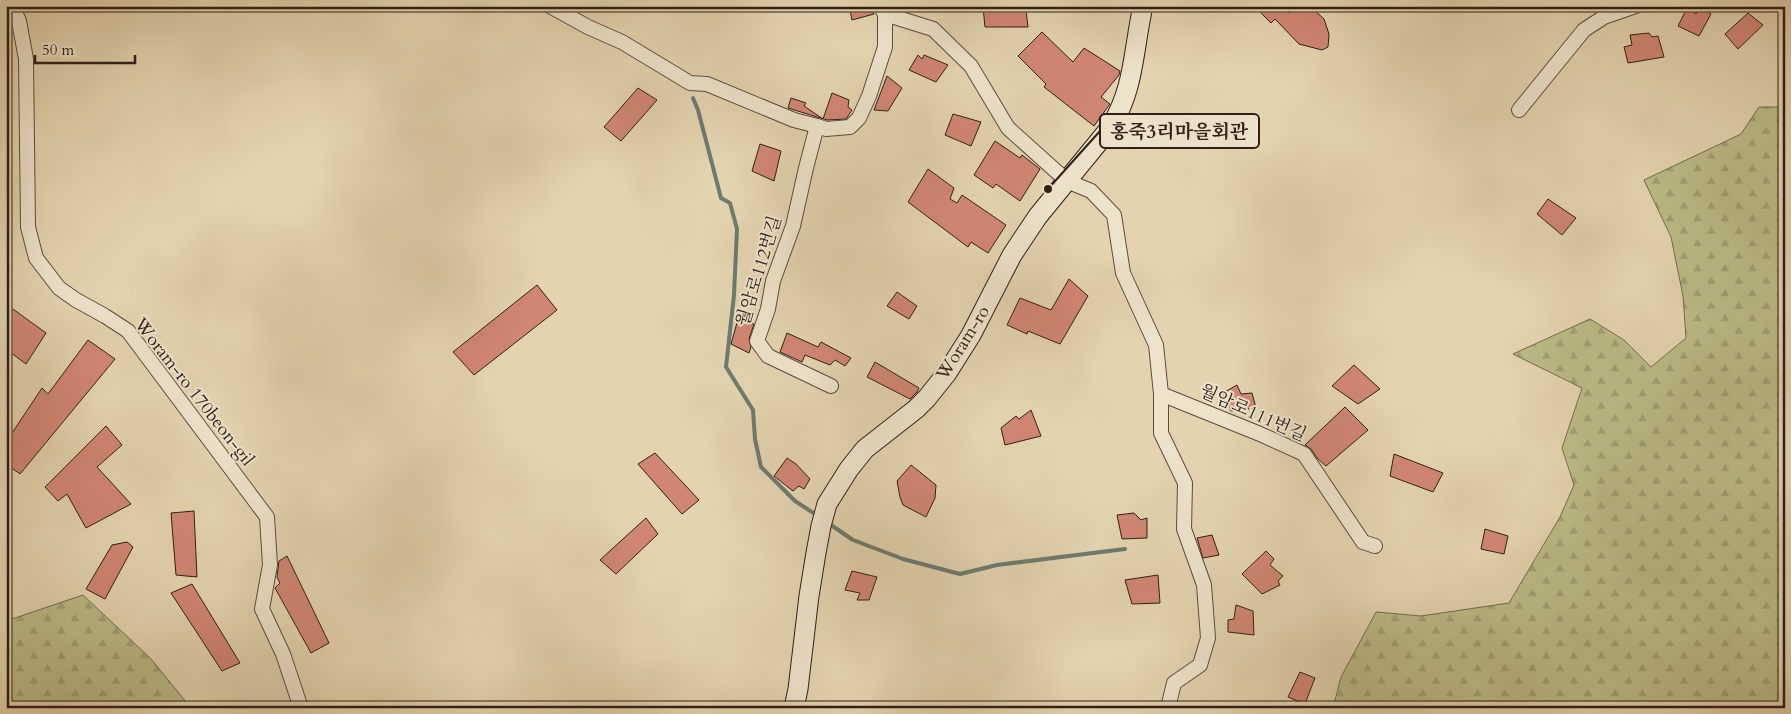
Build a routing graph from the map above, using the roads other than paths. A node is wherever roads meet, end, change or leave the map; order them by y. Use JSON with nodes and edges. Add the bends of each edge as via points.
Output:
{"nodes":[{"id":1,"x":12,"y":6,"type":"edge"},
{"id":2,"x":550,"y":6,"type":"edge"},
{"id":3,"x":1144,"y":6,"type":"edge"},
{"id":4,"x":1636,"y":6,"type":"edge"},
{"id":5,"x":882,"y":10,"type":"edge"},
{"id":6,"x":1519,"y":110,"type":"dead end"},
{"id":7,"x":817,"y":126,"type":"junction"},
{"id":8,"x":1067,"y":181,"type":"junction"},
{"id":9,"x":831,"y":386,"type":"dead end"},
{"id":10,"x":1161,"y":394,"type":"junction"},
{"id":11,"x":1375,"y":546,"type":"dead end"},
{"id":12,"x":301,"y":708,"type":"edge"},
{"id":13,"x":794,"y":708,"type":"edge"},
{"id":14,"x":1168,"y":708,"type":"edge"}],
"edges":[{"from":1,"to":12,"type":"street","name":"Woram-ro 170beon-gil","via":[[19,21],[26,59],[28,227],[36,258],[59,288],[128,331],[266,517],[270,565],[262,609],[283,654]]},
{"from":2,"to":7,"type":"street","via":[[622,42],[690,83],[707,84],[794,120]]},
{"from":3,"to":8,"type":"street","name":"Woram-ro","via":[[1126,96],[1119,113]]},
{"from":4,"to":6,"type":"street","via":[[1604,17],[1584,30]]},
{"from":5,"to":7,"type":"street","via":[[886,47],[859,118],[850,127],[826,129]]},
{"from":5,"to":8,"type":"street","via":[[932,29],[971,66],[1008,128]]},
{"from":7,"to":9,"type":"street","name":"월암로112번길","via":[[793,226],[757,341],[768,356]]},
{"from":8,"to":10,"type":"street","via":[[1091,191],[1114,215],[1123,273],[1156,345]]},
{"from":8,"to":13,"type":"street","name":"Woram-ro","via":[[1012,255],[971,335],[947,373],[928,398],[865,449],[827,504],[809,596]]},
{"from":10,"to":11,"type":"street","name":"월암로111번길","via":[[1304,454],[1363,542]]},
{"from":10,"to":14,"type":"street","via":[[1161,433],[1185,483],[1184,529],[1204,586],[1208,638],[1200,665],[1174,683]]}]}
